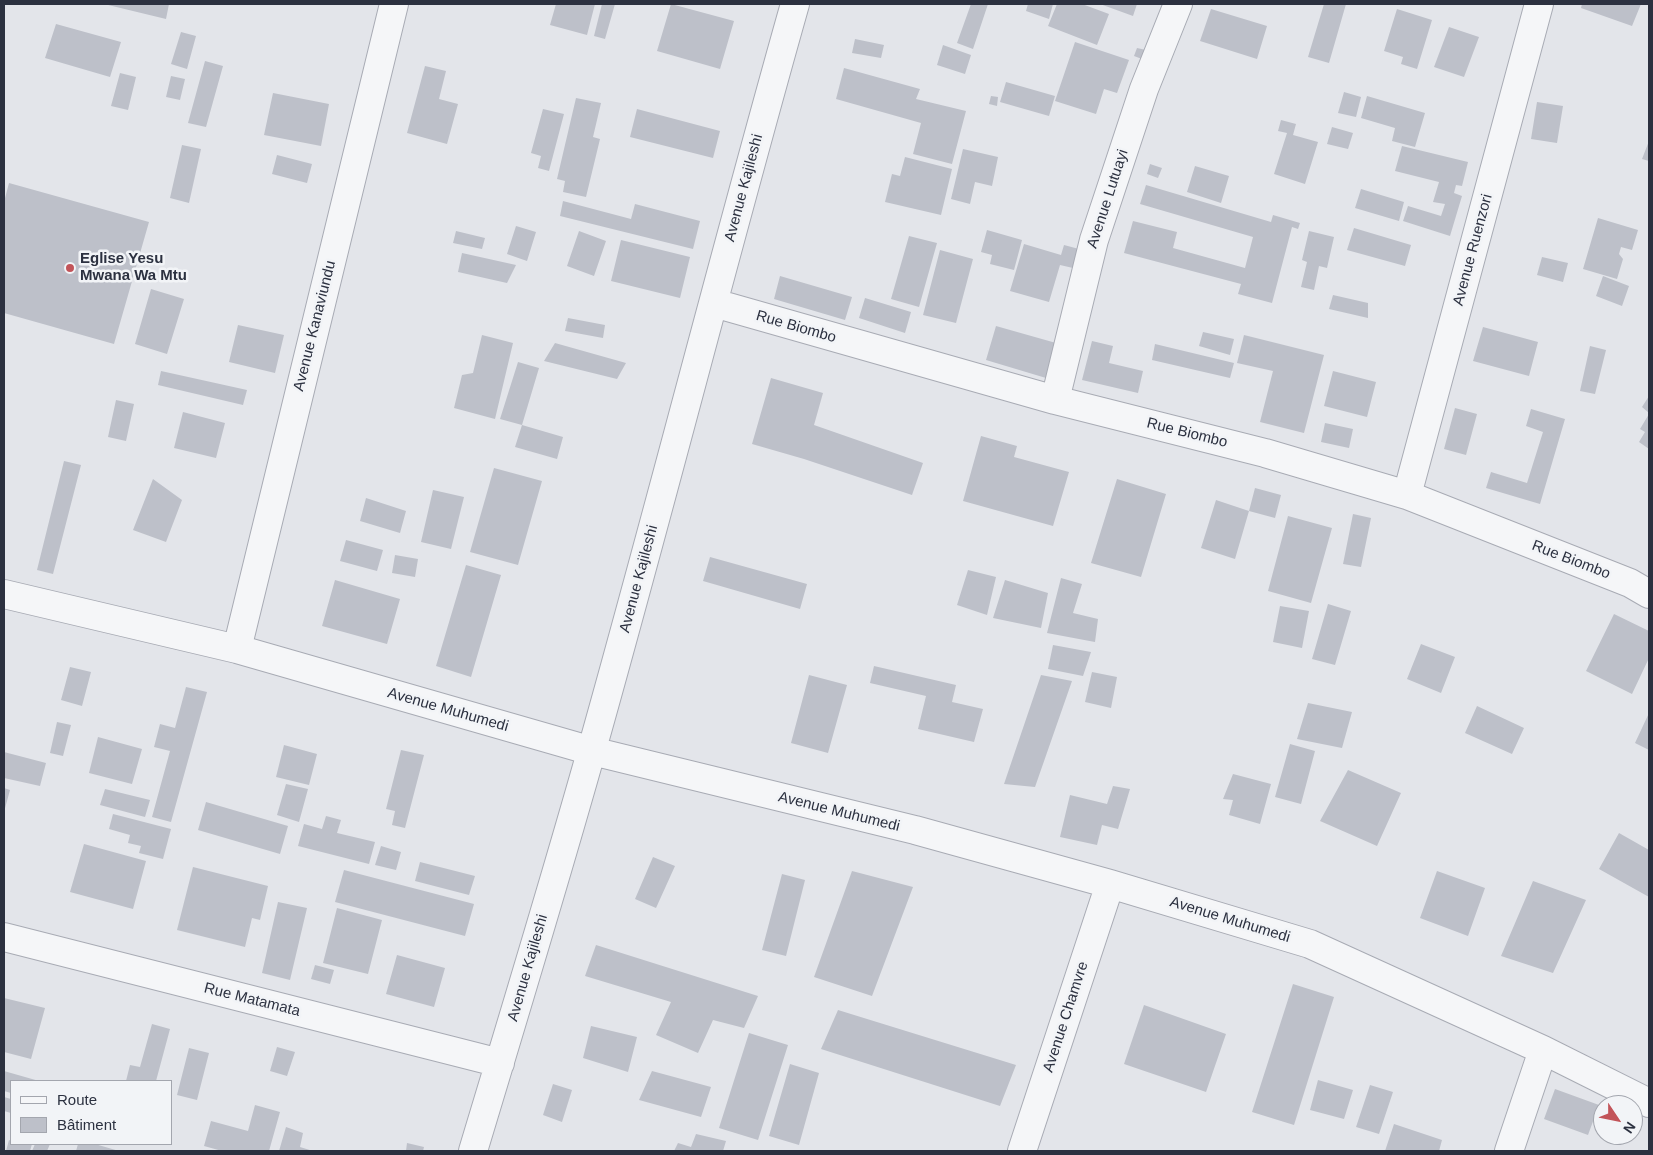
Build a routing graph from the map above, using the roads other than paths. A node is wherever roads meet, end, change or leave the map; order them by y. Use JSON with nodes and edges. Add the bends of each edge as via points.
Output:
{"nodes":[{"id":1,"x":394,"y":4,"type":"edge"},
{"id":2,"x":795,"y":4,"type":"edge"},
{"id":3,"x":1178,"y":4,"type":"edge"},
{"id":4,"x":1539,"y":4,"type":"edge"},
{"id":5,"x":714,"y":303,"type":"junction"},
{"id":6,"x":1055,"y":400,"type":"junction"},
{"id":7,"x":1407,"y":495,"type":"junction"},
{"id":8,"x":4,"y":594,"type":"edge"},
{"id":9,"x":1649,"y":594,"type":"edge"},
{"id":10,"x":237,"y":649,"type":"junction"},
{"id":11,"x":592,"y":751,"type":"junction"},
{"id":12,"x":1110,"y":884,"type":"junction"},
{"id":13,"x":4,"y":937,"type":"edge"},
{"id":14,"x":1543,"y":1050,"type":"junction"},
{"id":15,"x":500,"y":1063,"type":"junction"},
{"id":16,"x":1649,"y":1103,"type":"edge"},
{"id":17,"x":473,"y":1151,"type":"edge"},
{"id":18,"x":1022,"y":1151,"type":"edge"},
{"id":19,"x":1508,"y":1151,"type":"edge"}],
"edges":[{"from":1,"to":10,"type":"street","name":"Avenue Kanaviundu"},
{"from":2,"to":5,"type":"street","name":"Avenue Kajileshi"},
{"from":3,"to":6,"type":"street","name":"Avenue Lutuayi","via":[[1144,89],[1094,240]]},
{"from":4,"to":7,"type":"street","name":"Avenue Ruenzori"},
{"from":5,"to":6,"type":"street","name":"Rue Biombo"},
{"from":5,"to":11,"type":"street","name":"Avenue Kajileshi"},
{"from":6,"to":7,"type":"street","name":"Rue Biombo","via":[[1265,453]]},
{"from":7,"to":9,"type":"street","name":"Rue Biombo","via":[[1630,583]]},
{"from":8,"to":10,"type":"street","name":"Avenue Muhumedi"},
{"from":10,"to":11,"type":"street","name":"Avenue Muhumedi"},
{"from":11,"to":12,"type":"street","name":"Avenue Muhumedi","via":[[915,830]]},
{"from":11,"to":15,"type":"street","name":"Avenue Kajileshi"},
{"from":12,"to":14,"type":"street","name":"Avenue Muhumedi","via":[[1310,944]]},
{"from":12,"to":18,"type":"street","name":"Avenue Chamvre"},
{"from":13,"to":15,"type":"street","name":"Rue Matamata"},
{"from":14,"to":16,"type":"street","name":"Avenue Muhumedi"},
{"from":14,"to":19,"type":"street"},
{"from":15,"to":17,"type":"street","name":"Avenue Kajileshi"}]}
